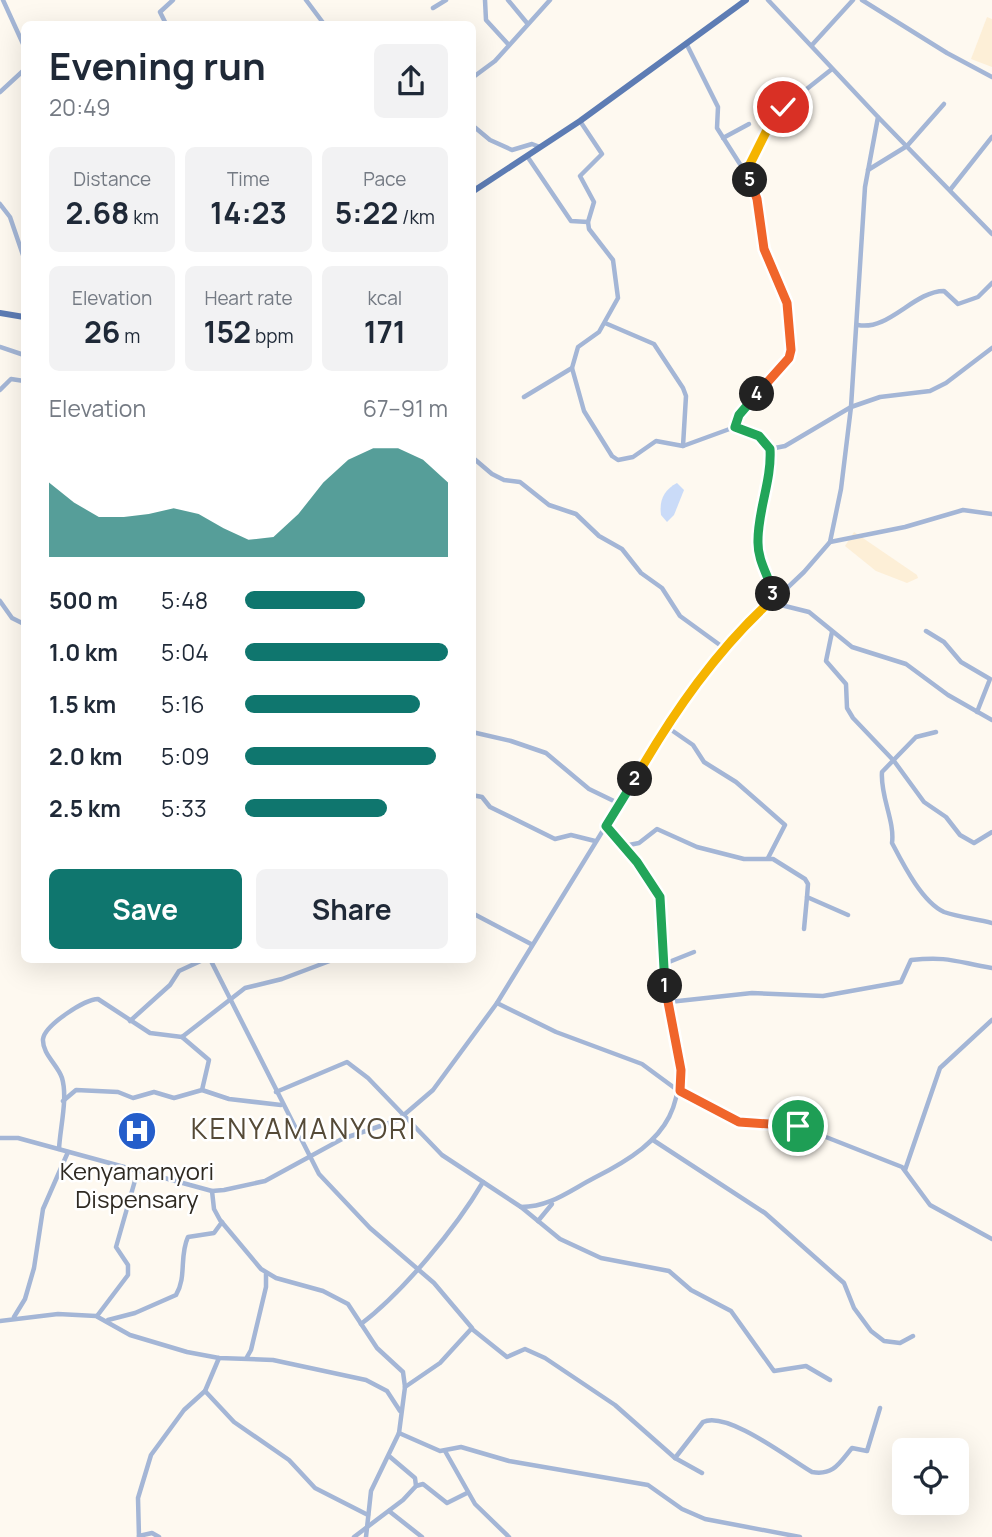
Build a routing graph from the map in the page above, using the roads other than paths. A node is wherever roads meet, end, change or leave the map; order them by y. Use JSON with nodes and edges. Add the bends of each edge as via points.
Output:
{"nodes":[{"id":1,"x":3,"y":0,"type":"edge"},
{"id":2,"x":173,"y":0,"type":"edge"},
{"id":3,"x":306,"y":0,"type":"edge"},
{"id":4,"x":446,"y":0,"type":"edge"},
{"id":5,"x":485,"y":0,"type":"edge"},
{"id":6,"x":508,"y":0,"type":"edge"},
{"id":7,"x":550,"y":0,"type":"edge"},
{"id":8,"x":747,"y":0,"type":"edge"},
{"id":9,"x":768,"y":0,"type":"edge"},
{"id":10,"x":853,"y":0,"type":"edge"},
{"id":11,"x":862,"y":0,"type":"edge"},
{"id":12,"x":433,"y":8,"type":"dead end"},
{"id":13,"x":164,"y":21,"type":"edge"},
{"id":14,"x":322,"y":21,"type":"edge"},
{"id":15,"x":527,"y":23,"type":"junction"},
{"id":16,"x":21,"y":39,"type":"edge"},
{"id":17,"x":508,"y":44,"type":"junction"},
{"id":18,"x":687,"y":45,"type":"junction"},
{"id":19,"x":811,"y":46,"type":"junction"},
{"id":20,"x":832,"y":69,"type":"junction"},
{"id":21,"x":21,"y":73,"type":"edge"},
{"id":22,"x":476,"y":75,"type":"edge"},
{"id":23,"x":992,"y":77,"type":"edge"},
{"id":24,"x":0,"y":92,"type":"edge"},
{"id":25,"x":944,"y":104,"type":"dead end"},
{"id":26,"x":878,"y":117,"type":"junction"},
{"id":27,"x":580,"y":121,"type":"junction"},
{"id":28,"x":749,"y":124,"type":"dead end"},
{"id":29,"x":476,"y":128,"type":"edge"},
{"id":30,"x":992,"y":137,"type":"edge"},
{"id":31,"x":723,"y":138,"type":"junction"},
{"id":32,"x":907,"y":146,"type":"junction"},
{"id":33,"x":541,"y":147,"type":"junction"},
{"id":34,"x":527,"y":156,"type":"junction"},
{"id":35,"x":868,"y":170,"type":"junction"},
{"id":36,"x":746,"y":172,"type":"junction"},
{"id":37,"x":476,"y":189,"type":"edge"},
{"id":38,"x":950,"y":190,"type":"junction"},
{"id":39,"x":0,"y":204,"type":"edge"},
{"id":40,"x":588,"y":222,"type":"junction"},
{"id":41,"x":992,"y":234,"type":"edge"},
{"id":42,"x":21,"y":249,"type":"edge"},
{"id":43,"x":992,"y":283,"type":"edge"},
{"id":44,"x":0,"y":313,"type":"edge"},
{"id":45,"x":21,"y":316,"type":"edge"},
{"id":46,"x":605,"y":323,"type":"junction"},
{"id":47,"x":858,"y":325,"type":"junction"},
{"id":48,"x":0,"y":346,"type":"edge"},
{"id":49,"x":992,"y":348,"type":"edge"},
{"id":50,"x":21,"y":354,"type":"edge"},
{"id":51,"x":572,"y":368,"type":"junction"},
{"id":52,"x":21,"y":381,"type":"edge"},
{"id":53,"x":0,"y":390,"type":"edge"},
{"id":54,"x":524,"y":397,"type":"dead end"},
{"id":55,"x":851,"y":407,"type":"junction"},
{"id":56,"x":735,"y":427,"type":"junction"},
{"id":57,"x":683,"y":446,"type":"junction"},
{"id":58,"x":770,"y":449,"type":"junction"},
{"id":59,"x":476,"y":460,"type":"edge"},
{"id":60,"x":992,"y":514,"type":"edge"},
{"id":61,"x":830,"y":542,"type":"junction"},
{"id":62,"x":774,"y":598,"type":"junction"},
{"id":63,"x":0,"y":601,"type":"edge"},
{"id":64,"x":769,"y":602,"type":"junction"},
{"id":65,"x":21,"y":622,"type":"edge"},
{"id":66,"x":926,"y":631,"type":"dead end"},
{"id":67,"x":832,"y":632,"type":"junction"},
{"id":68,"x":724,"y":648,"type":"junction"},
{"id":69,"x":977,"y":712,"type":"junction"},
{"id":70,"x":992,"y":720,"type":"edge"},
{"id":71,"x":667,"y":727,"type":"junction"},
{"id":72,"x":936,"y":732,"type":"dead end"},
{"id":73,"x":476,"y":733,"type":"edge"},
{"id":74,"x":894,"y":761,"type":"junction"},
{"id":75,"x":476,"y":796,"type":"edge"},
{"id":76,"x":620,"y":804,"type":"junction"},
{"id":77,"x":606,"y":826,"type":"junction"},
{"id":78,"x":992,"y":831,"type":"edge"},
{"id":79,"x":595,"y":841,"type":"junction"},
{"id":80,"x":623,"y":846,"type":"junction"},
{"id":81,"x":768,"y":858,"type":"junction"},
{"id":82,"x":807,"y":897,"type":"junction"},
{"id":83,"x":476,"y":914,"type":"edge"},
{"id":84,"x":848,"y":915,"type":"dead end"},
{"id":85,"x":992,"y":923,"type":"edge"},
{"id":86,"x":804,"y":929,"type":"dead end"},
{"id":87,"x":531,"y":944,"type":"junction"},
{"id":88,"x":694,"y":952,"type":"dead end"},
{"id":89,"x":196,"y":963,"type":"edge"},
{"id":90,"x":213,"y":963,"type":"edge"},
{"id":91,"x":324,"y":963,"type":"edge"},
{"id":92,"x":664,"y":964,"type":"junction"},
{"id":93,"x":992,"y":968,"type":"edge"},
{"id":94,"x":230,"y":1002,"type":"junction"},
{"id":95,"x":669,"y":1002,"type":"junction"},
{"id":96,"x":497,"y":1003,"type":"junction"},
{"id":97,"x":992,"y":1020,"type":"edge"},
{"id":98,"x":130,"y":1021,"type":"junction"},
{"id":99,"x":182,"y":1037,"type":"junction"},
{"id":100,"x":202,"y":1090,"type":"junction"},
{"id":101,"x":680,"y":1091,"type":"junction"},
{"id":102,"x":276,"y":1092,"type":"junction"},
{"id":103,"x":62,"y":1101,"type":"junction"},
{"id":104,"x":282,"y":1105,"type":"junction"},
{"id":105,"x":403,"y":1116,"type":"junction"},
{"id":106,"x":0,"y":1138,"type":"edge"},
{"id":107,"x":653,"y":1140,"type":"junction"},
{"id":108,"x":59,"y":1149,"type":"junction"},
{"id":109,"x":68,"y":1152,"type":"junction"},
{"id":110,"x":309,"y":1158,"type":"junction"},
{"id":111,"x":138,"y":1170,"type":"junction"},
{"id":112,"x":905,"y":1170,"type":"junction"},
{"id":113,"x":483,"y":1182,"type":"junction"},
{"id":114,"x":212,"y":1191,"type":"junction"},
{"id":115,"x":558,"y":1199,"type":"junction"},
{"id":116,"x":521,"y":1207,"type":"junction"},
{"id":117,"x":538,"y":1220,"type":"junction"},
{"id":118,"x":222,"y":1222,"type":"junction"},
{"id":119,"x":992,"y":1240,"type":"edge"},
{"id":120,"x":416,"y":1268,"type":"junction"},
{"id":121,"x":266,"y":1273,"type":"junction"},
{"id":122,"x":96,"y":1316,"type":"junction"},
{"id":123,"x":13,"y":1318,"type":"junction"},
{"id":124,"x":1,"y":1320,"type":"edge"},
{"id":125,"x":107,"y":1321,"type":"junction"},
{"id":126,"x":361,"y":1324,"type":"junction"},
{"id":127,"x":472,"y":1329,"type":"junction"},
{"id":128,"x":912,"y":1336,"type":"dead end"},
{"id":129,"x":247,"y":1357,"type":"junction"},
{"id":130,"x":219,"y":1358,"type":"junction"},
{"id":131,"x":830,"y":1380,"type":"dead end"},
{"id":132,"x":405,"y":1387,"type":"junction"},
{"id":133,"x":205,"y":1391,"type":"junction"},
{"id":134,"x":880,"y":1408,"type":"dead end"},
{"id":135,"x":401,"y":1412,"type":"junction"},
{"id":136,"x":399,"y":1433,"type":"junction"},
{"id":137,"x":445,"y":1451,"type":"junction"},
{"id":138,"x":389,"y":1456,"type":"junction"},
{"id":139,"x":675,"y":1458,"type":"junction"},
{"id":140,"x":702,"y":1473,"type":"dead end"},
{"id":141,"x":416,"y":1486,"type":"junction"},
{"id":142,"x":467,"y":1493,"type":"junction"},
{"id":143,"x":389,"y":1511,"type":"junction"},
{"id":144,"x":368,"y":1515,"type":"junction"},
{"id":145,"x":368,"y":1526,"type":"junction"},
{"id":146,"x":139,"y":1536,"type":"edge"},
{"id":147,"x":159,"y":1537,"type":"edge"},
{"id":148,"x":354,"y":1537,"type":"edge"},
{"id":149,"x":366,"y":1537,"type":"edge"},
{"id":150,"x":422,"y":1537,"type":"edge"},
{"id":151,"x":509,"y":1537,"type":"edge"},
{"id":152,"x":800,"y":1537,"type":"edge"}],
"edges":[{"from":1,"to":16,"type":"street"},
{"from":2,"to":13,"type":"street","via":[[160,12]]},
{"from":3,"to":14,"type":"street"},
{"from":4,"to":12,"type":"street"},
{"from":5,"to":17,"type":"street","via":[[486,20]]},
{"from":6,"to":15,"type":"street"},
{"from":7,"to":15,"type":"street"},
{"from":8,"to":18,"type":"main road"},
{"from":9,"to":19,"type":"street"},
{"from":10,"to":19,"type":"street"},
{"from":11,"to":23,"type":"street"},
{"from":15,"to":17,"type":"street"},
{"from":17,"to":22,"type":"street"},
{"from":18,"to":27,"type":"main road"},
{"from":18,"to":31,"type":"street","via":[[718,107],[716,123]]},
{"from":19,"to":20,"type":"street"},
{"from":20,"to":26,"type":"street"},
{"from":20,"to":36,"type":"street","via":[[783,107]]},
{"from":21,"to":24,"type":"street"},
{"from":25,"to":32,"type":"street"},
{"from":26,"to":32,"type":"street"},
{"from":26,"to":35,"type":"street"},
{"from":27,"to":33,"type":"main road"},
{"from":27,"to":40,"type":"street","via":[[602,154],[580,174],[594,202]]},
{"from":28,"to":31,"type":"street"},
{"from":29,"to":33,"type":"street","via":[[512,150],[532,144]]},
{"from":30,"to":38,"type":"street"},
{"from":31,"to":36,"type":"street"},
{"from":32,"to":35,"type":"street"},
{"from":32,"to":38,"type":"street"},
{"from":33,"to":34,"type":"main road"},
{"from":34,"to":37,"type":"main road"},
{"from":34,"to":40,"type":"street","via":[[571,221]]},
{"from":35,"to":47,"type":"street"},
{"from":36,"to":56,"type":"street","via":[[757,199],[764,249],[787,303],[791,350],[739,415]]},
{"from":38,"to":41,"type":"street"},
{"from":39,"to":42,"type":"street","via":[[10,217]]},
{"from":40,"to":46,"type":"street","via":[[616,272],[618,298]]},
{"from":43,"to":47,"type":"street","via":[[972,300],[958,304],[944,292],[933,292],[876,323]]},
{"from":44,"to":45,"type":"main road"},
{"from":46,"to":51,"type":"street","via":[[578,347]]},
{"from":46,"to":57,"type":"street","via":[[654,344],[682,388],[686,396]]},
{"from":47,"to":55,"type":"street"},
{"from":48,"to":50,"type":"street"},
{"from":49,"to":55,"type":"street","via":[[930,391],[880,397]]},
{"from":51,"to":54,"type":"street"},
{"from":51,"to":57,"type":"street","via":[[584,411],[615,459],[633,457],[656,441]]},
{"from":52,"to":53,"type":"street","via":[[11,379]]},
{"from":55,"to":58,"type":"street","via":[[797,440]]},
{"from":55,"to":61,"type":"street"},
{"from":56,"to":57,"type":"street"},
{"from":56,"to":58,"type":"street","via":[[759,436]]},
{"from":58,"to":62,"type":"street","via":[[757,539]]},
{"from":59,"to":68,"type":"street","via":[[504,480],[520,482],[549,505],[576,514],[662,588],[680,616]]},
{"from":60,"to":61,"type":"street","via":[[963,510]]},
{"from":61,"to":62,"type":"street"},
{"from":62,"to":64,"type":"street"},
{"from":63,"to":65,"type":"street"},
{"from":64,"to":67,"type":"street","via":[[809,612]]},
{"from":64,"to":68,"type":"street"},
{"from":66,"to":69,"type":"street","via":[[944,642],[961,662],[990,679]]},
{"from":67,"to":69,"type":"street","via":[[852,647],[905,664]]},
{"from":67,"to":74,"type":"street","via":[[826,661],[846,684],[847,708]]},
{"from":68,"to":71,"type":"street"},
{"from":69,"to":70,"type":"street"},
{"from":71,"to":76,"type":"street"},
{"from":71,"to":81,"type":"street","via":[[785,825]]},
{"from":72,"to":74,"type":"street","via":[[919,735]]},
{"from":73,"to":76,"type":"street","via":[[546,753],[589,789]]},
{"from":74,"to":78,"type":"street","via":[[924,802],[946,817],[960,835],[974,843]]},
{"from":74,"to":85,"type":"street","via":[[881,776],[894,833],[892,843],[921,892],[943,911]]},
{"from":75,"to":79,"type":"street","via":[[508,818],[555,839],[571,835]]},
{"from":76,"to":77,"type":"street"},
{"from":77,"to":79,"type":"street"},
{"from":77,"to":80,"type":"street"},
{"from":79,"to":87,"type":"street"},
{"from":80,"to":81,"type":"street","via":[[639,843],[657,828],[697,847],[744,859]]},
{"from":80,"to":92,"type":"street","via":[[660,897]]},
{"from":81,"to":82,"type":"street","via":[[805,879]]},
{"from":82,"to":84,"type":"street"},
{"from":82,"to":86,"type":"street"},
{"from":83,"to":87,"type":"street"},
{"from":87,"to":96,"type":"street"},
{"from":88,"to":92,"type":"street"},
{"from":89,"to":98,"type":"street","via":[[179,971]]},
{"from":90,"to":94,"type":"street"},
{"from":91,"to":94,"type":"street","via":[[251,985]]},
{"from":92,"to":95,"type":"street"},
{"from":93,"to":95,"type":"street","via":[[932,957],[909,961],[901,982],[872,989],[823,996],[752,993]]},
{"from":94,"to":99,"type":"street"},
{"from":94,"to":102,"type":"street"},
{"from":95,"to":101,"type":"street","via":[[681,1070]]},
{"from":96,"to":101,"type":"street","via":[[556,1032],[627,1057]]},
{"from":96,"to":105,"type":"street","via":[[433,1090]]},
{"from":97,"to":112,"type":"street","via":[[942,1065]]},
{"from":98,"to":99,"type":"street","via":[[150,1033]]},
{"from":98,"to":103,"type":"street","via":[[103,1000],[90,999],[47,1031],[44,1046],[61,1075]]},
{"from":99,"to":100,"type":"street","via":[[209,1060]]},
{"from":100,"to":103,"type":"street","via":[[174,1098],[155,1092],[133,1098],[118,1092],[76,1090]]},
{"from":100,"to":104,"type":"street","via":[[229,1099]]},
{"from":101,"to":107,"type":"street"},
{"from":101,"to":112,"type":"street","via":[[739,1122],[798,1126]]},
{"from":102,"to":104,"type":"street"},
{"from":102,"to":105,"type":"street","via":[[348,1062]]},
{"from":103,"to":108,"type":"street"},
{"from":104,"to":110,"type":"street"},
{"from":105,"to":110,"type":"street","via":[[342,1139]]},
{"from":105,"to":113,"type":"street","via":[[442,1156]]},
{"from":106,"to":108,"type":"street"},
{"from":107,"to":115,"type":"street","via":[[623,1163]]},
{"from":107,"to":128,"type":"street","via":[[794,1237],[844,1283],[859,1315],[877,1337],[900,1343]]},
{"from":108,"to":109,"type":"street"},
{"from":109,"to":111,"type":"street"},
{"from":109,"to":123,"type":"street","via":[[43,1209],[34,1268],[25,1299]]},
{"from":110,"to":114,"type":"street","via":[[265,1181]]},
{"from":110,"to":120,"type":"street","via":[[328,1185]]},
{"from":111,"to":114,"type":"street"},
{"from":111,"to":122,"type":"street","via":[[116,1247],[128,1265],[128,1275]]},
{"from":112,"to":119,"type":"street","via":[[928,1203]]},
{"from":113,"to":116,"type":"street"},
{"from":113,"to":120,"type":"street","via":[[462,1216]]},
{"from":114,"to":118,"type":"street","via":[[214,1209]]},
{"from":115,"to":116,"type":"street","via":[[541,1207]]},
{"from":115,"to":117,"type":"street"},
{"from":116,"to":117,"type":"street"},
{"from":117,"to":131,"type":"street","via":[[564,1242],[596,1257],[676,1275],[691,1290],[731,1311],[776,1373],[806,1366]]},
{"from":118,"to":121,"type":"street"},
{"from":118,"to":125,"type":"street","via":[[214,1233],[191,1234],[186,1240],[182,1283],[176,1295]]},
{"from":120,"to":126,"type":"street","via":[[389,1301]]},
{"from":120,"to":127,"type":"street"},
{"from":121,"to":126,"type":"street","via":[[340,1298]]},
{"from":121,"to":129,"type":"street"},
{"from":122,"to":123,"type":"street"},
{"from":122,"to":125,"type":"street"},
{"from":123,"to":124,"type":"street"},
{"from":125,"to":130,"type":"street","via":[[142,1340]]},
{"from":126,"to":132,"type":"street","via":[[402,1372]]},
{"from":127,"to":132,"type":"street","via":[[440,1363]]},
{"from":127,"to":139,"type":"street","via":[[507,1357],[525,1349],[545,1358],[624,1412]]},
{"from":129,"to":130,"type":"street"},
{"from":129,"to":135,"type":"street","via":[[376,1383]]},
{"from":130,"to":133,"type":"street"},
{"from":132,"to":135,"type":"street"},
{"from":133,"to":144,"type":"street","via":[[234,1422],[289,1461],[315,1488]]},
{"from":133,"to":146,"type":"street","via":[[184,1410],[151,1455],[138,1498]]},
{"from":134,"to":139,"type":"street","via":[[867,1451],[852,1448],[831,1472],[812,1472],[739,1427],[710,1419]]},
{"from":135,"to":136,"type":"street"},
{"from":136,"to":137,"type":"street"},
{"from":136,"to":138,"type":"street"},
{"from":137,"to":142,"type":"street"},
{"from":137,"to":152,"type":"street","via":[[461,1447],[509,1461],[648,1485],[705,1519]]},
{"from":138,"to":141,"type":"street","via":[[415,1478]]},
{"from":138,"to":144,"type":"street","via":[[370,1491]]},
{"from":139,"to":140,"type":"street"},
{"from":141,"to":142,"type":"street","via":[[423,1484],[447,1503]]},
{"from":141,"to":143,"type":"street"},
{"from":142,"to":151,"type":"street"},
{"from":143,"to":145,"type":"street"},
{"from":143,"to":150,"type":"street"},
{"from":144,"to":145,"type":"street"},
{"from":145,"to":148,"type":"street"},
{"from":145,"to":149,"type":"street"},
{"from":146,"to":147,"type":"street","via":[[152,1533]]}]}
